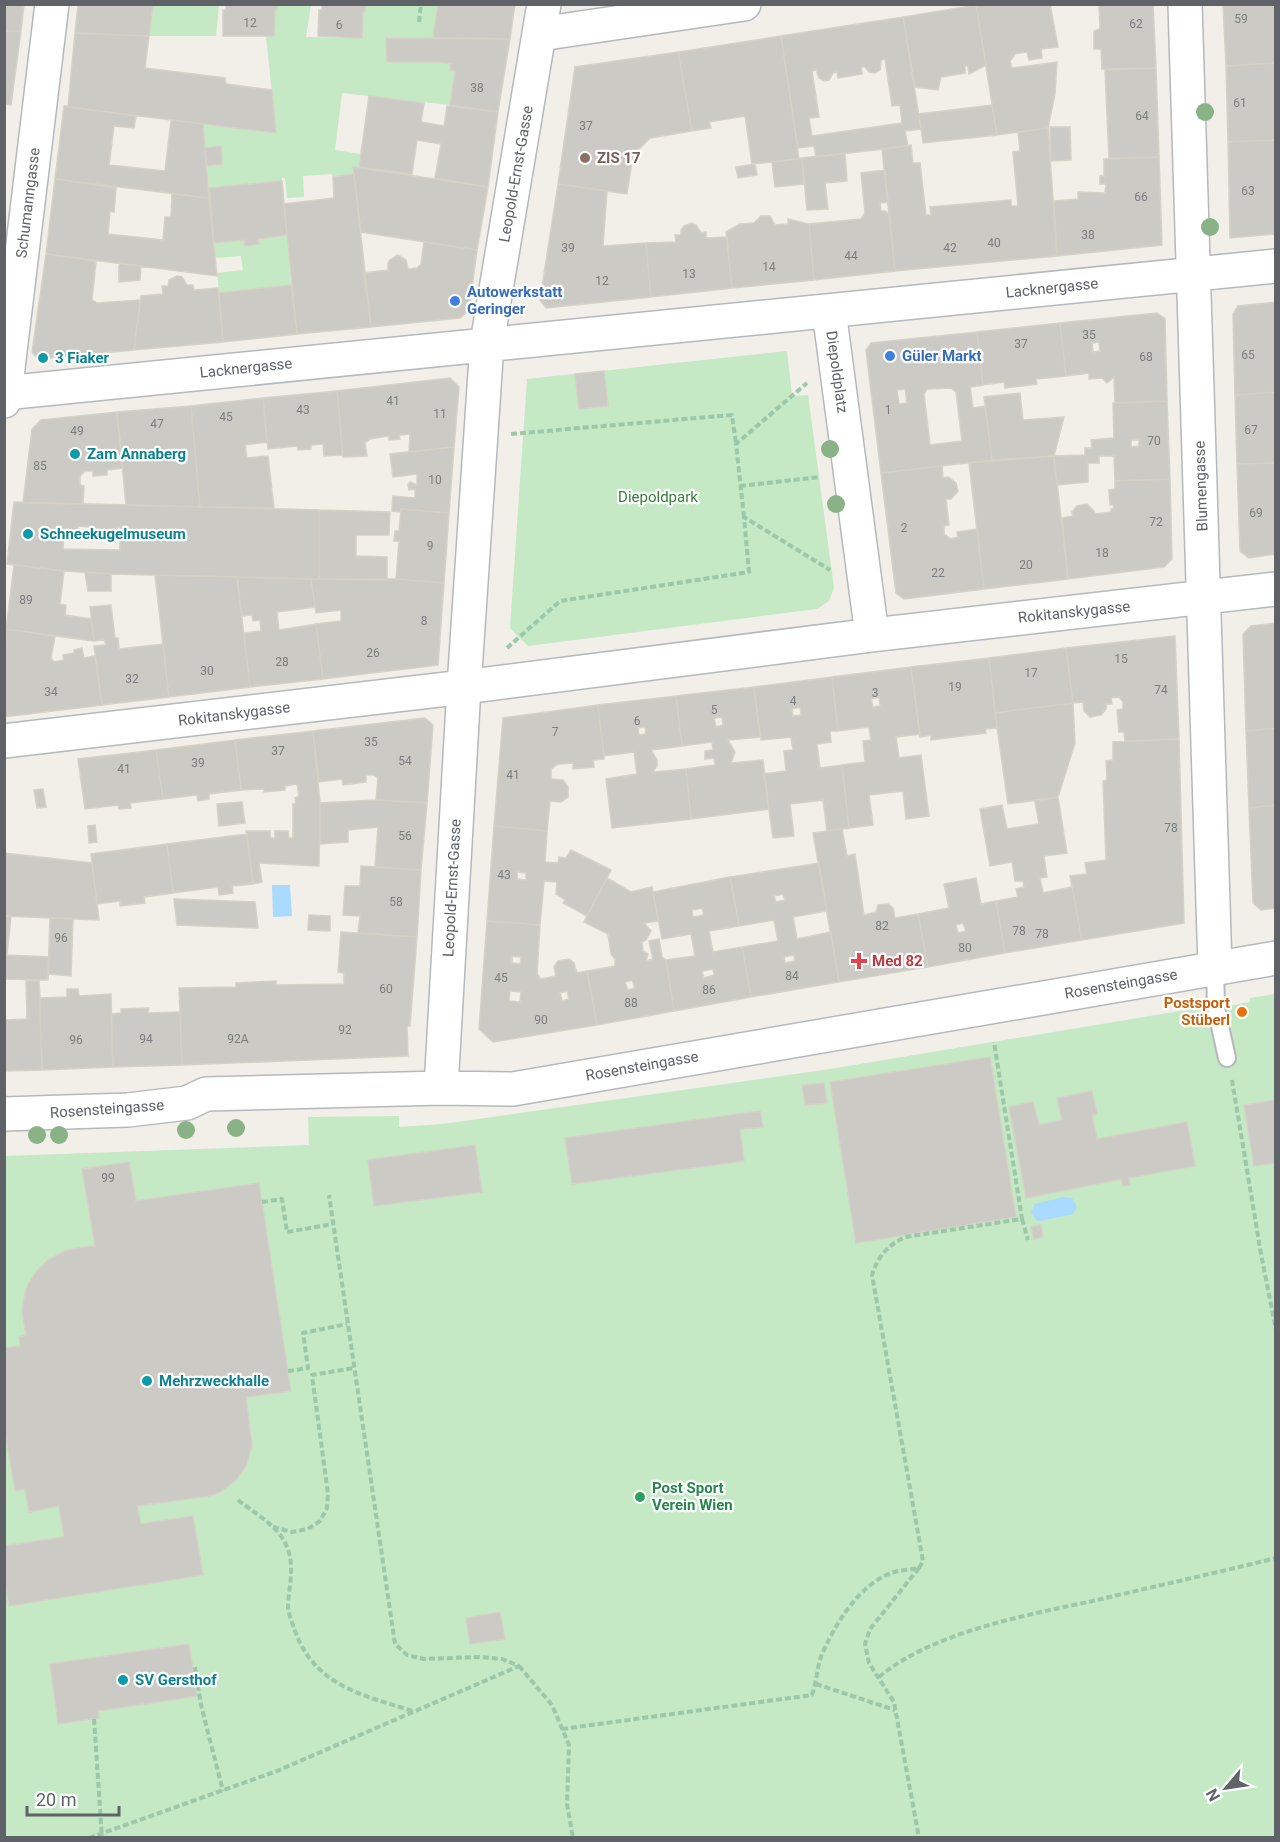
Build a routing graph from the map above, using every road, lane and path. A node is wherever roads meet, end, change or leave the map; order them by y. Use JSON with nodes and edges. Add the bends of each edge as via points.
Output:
{"nodes":[{"id":1,"x":52,"y":4,"type":"edge"},
{"id":2,"x":421,"y":4,"type":"edge"},
{"id":3,"x":744,"y":4,"type":"edge"},
{"id":4,"x":1185,"y":4,"type":"edge"},
{"id":5,"x":542,"y":19,"type":"edge"},
{"id":6,"x":419,"y":22,"type":"dead end"},
{"id":7,"x":1275,"y":266,"type":"edge"},
{"id":8,"x":1194,"y":273,"type":"junction"},
{"id":9,"x":829,"y":311,"type":"junction"},
{"id":10,"x":487,"y":343,"type":"junction"},
{"id":11,"x":835,"y":359,"type":"junction"},
{"id":12,"x":5,"y":396,"type":"edge"},
{"id":13,"x":481,"y":437,"type":"junction"},
{"id":14,"x":736,"y":444,"type":"junction"},
{"id":15,"x":850,"y":474,"type":"junction"},
{"id":16,"x":740,"y":486,"type":"junction"},
{"id":17,"x":744,"y":517,"type":"junction"},
{"id":18,"x":1275,"y":589,"type":"edge"},
{"id":19,"x":867,"y":592,"type":"junction"},
{"id":20,"x":1204,"y":597,"type":"junction"},
{"id":21,"x":872,"y":635,"type":"junction"},
{"id":22,"x":464,"y":687,"type":"junction"},
{"id":23,"x":4,"y":741,"type":"edge"},
{"id":24,"x":1275,"y":958,"type":"edge"},
{"id":25,"x":1215,"y":968,"type":"junction"},
{"id":26,"x":994,"y":1042,"type":"dead end"},
{"id":27,"x":1227,"y":1058,"type":"joint"},
{"id":28,"x":441,"y":1088,"type":"junction"},
{"id":29,"x":4,"y":1114,"type":"edge"},
{"id":30,"x":329,"y":1196,"type":"dead end"},
{"id":31,"x":262,"y":1202,"type":"dead end"},
{"id":32,"x":1022,"y":1218,"type":"junction"},
{"id":33,"x":333,"y":1224,"type":"junction"},
{"id":34,"x":1028,"y":1240,"type":"dead end"},
{"id":35,"x":348,"y":1324,"type":"junction"},
{"id":36,"x":1275,"y":1330,"type":"edge"},
{"id":37,"x":354,"y":1368,"type":"junction"},
{"id":38,"x":288,"y":1371,"type":"dead end"},
{"id":39,"x":238,"y":1500,"type":"dead end"},
{"id":40,"x":273,"y":1527,"type":"junction"},
{"id":41,"x":1275,"y":1558,"type":"edge"},
{"id":42,"x":919,"y":1568,"type":"junction"},
{"id":43,"x":519,"y":1666,"type":"junction"},
{"id":44,"x":195,"y":1667,"type":"dead end"},
{"id":45,"x":879,"y":1677,"type":"junction"},
{"id":46,"x":816,"y":1684,"type":"junction"},
{"id":47,"x":414,"y":1711,"type":"junction"},
{"id":48,"x":896,"y":1711,"type":"junction"},
{"id":49,"x":94,"y":1719,"type":"dead end"},
{"id":50,"x":562,"y":1728,"type":"junction"},
{"id":51,"x":223,"y":1791,"type":"junction"},
{"id":52,"x":101,"y":1836,"type":"edge"},
{"id":53,"x":89,"y":1838,"type":"edge"},
{"id":54,"x":573,"y":1838,"type":"edge"},
{"id":55,"x":919,"y":1838,"type":"edge"}],
"edges":[{"from":1,"to":12,"type":"street","name":"Schumanngasse"},
{"from":2,"to":6,"type":"path"},
{"from":3,"to":5,"type":"street"},
{"from":4,"to":8,"type":"street","name":"Blumengasse"},
{"from":5,"to":10,"type":"street","name":"Leopold-Ernst-Gasse"},
{"from":7,"to":8,"type":"street","name":"Lacknergasse"},
{"from":8,"to":9,"type":"street","name":"Lacknergasse"},
{"from":8,"to":20,"type":"street","name":"Blumengasse"},
{"from":9,"to":10,"type":"street","name":"Diepoldplatz"},
{"from":9,"to":11,"type":"street","name":"Diepoldplatz"},
{"from":10,"to":12,"type":"street","name":"Lacknergasse"},
{"from":10,"to":13,"type":"street"},
{"from":11,"to":14,"type":"path"},
{"from":11,"to":15,"type":"street","name":"Diepoldplatz"},
{"from":13,"to":14,"type":"path","via":[[732,415]]},
{"from":13,"to":22,"type":"street"},
{"from":14,"to":16,"type":"path"},
{"from":15,"to":16,"type":"path"},
{"from":15,"to":19,"type":"street","name":"Diepoldplatz"},
{"from":16,"to":17,"type":"path"},
{"from":17,"to":19,"type":"path"},
{"from":17,"to":22,"type":"path","via":[[749,572],[560,601]]},
{"from":18,"to":20,"type":"street","name":"Rokitanskygasse"},
{"from":19,"to":21,"type":"street","name":"Diepoldplatz"},
{"from":20,"to":21,"type":"street","name":"Rokitanskygasse"},
{"from":20,"to":25,"type":"street","name":"Blumengasse"},
{"from":21,"to":22,"type":"street"},
{"from":22,"to":23,"type":"street","name":"Rokitanskygasse"},
{"from":22,"to":28,"type":"street","name":"Leopold-Ernst-Gasse"},
{"from":24,"to":25,"type":"street","name":"Rosensteingasse"},
{"from":25,"to":27,"type":"lane","via":[[1216,1008]]},
{"from":25,"to":28,"type":"street","name":"Rosensteingasse","via":[[513,1089]]},
{"from":26,"to":32,"type":"path"},
{"from":27,"to":36,"type":"path"},
{"from":28,"to":29,"type":"street","name":"Rosensteingasse","via":[[206,1094],[186,1103],[128,1110]]},
{"from":30,"to":33,"type":"path"},
{"from":31,"to":33,"type":"path","via":[[282,1199],[287,1232]]},
{"from":32,"to":34,"type":"path"},
{"from":32,"to":42,"type":"path","via":[[905,1237],[878,1257],[872,1275],[922,1561]]},
{"from":33,"to":35,"type":"path"},
{"from":35,"to":37,"type":"path"},
{"from":35,"to":38,"type":"path","via":[[303,1333],[308,1368]]},
{"from":37,"to":40,"type":"path","via":[[312,1375],[327,1508],[320,1521],[308,1529],[292,1532]]},
{"from":37,"to":43,"type":"path","via":[[395,1644],[415,1657],[502,1659]]},
{"from":39,"to":40,"type":"path"},
{"from":40,"to":47,"type":"path","via":[[287,1547],[292,1575],[288,1609],[300,1647],[326,1677],[361,1695]]},
{"from":41,"to":45,"type":"path","via":[[995,1622],[895,1664]]},
{"from":42,"to":45,"type":"path","via":[[870,1629],[865,1644],[869,1663]]},
{"from":42,"to":46,"type":"path","via":[[891,1573],[862,1592],[841,1619],[821,1656]]},
{"from":43,"to":47,"type":"path"},
{"from":43,"to":50,"type":"path","via":[[552,1705]]},
{"from":44,"to":51,"type":"path"},
{"from":45,"to":48,"type":"path"},
{"from":46,"to":48,"type":"path"},
{"from":46,"to":50,"type":"path","via":[[812,1695]]},
{"from":47,"to":51,"type":"path","via":[[277,1772]]},
{"from":48,"to":55,"type":"path"},
{"from":49,"to":52,"type":"path"},
{"from":50,"to":54,"type":"path","via":[[569,1745],[567,1804]]},
{"from":51,"to":52,"type":"path"},
{"from":52,"to":53,"type":"path"}]}
